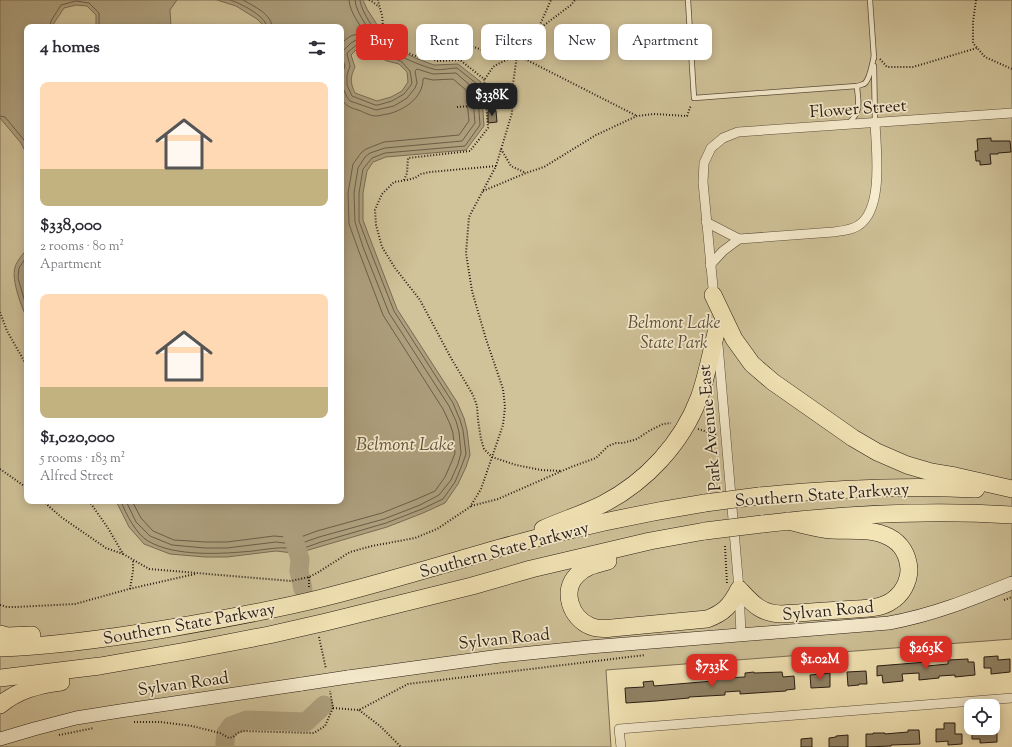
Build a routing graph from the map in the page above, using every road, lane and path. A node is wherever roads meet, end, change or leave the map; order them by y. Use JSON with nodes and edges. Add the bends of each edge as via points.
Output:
{"nodes":[{"id":1,"x":369,"y":0,"type":"edge"},
{"id":2,"x":378,"y":0,"type":"edge"},
{"id":3,"x":551,"y":0,"type":"edge"},
{"id":4,"x":575,"y":0,"type":"edge"},
{"id":5,"x":688,"y":0,"type":"edge"},
{"id":6,"x":870,"y":0,"type":"edge"},
{"id":7,"x":976,"y":0,"type":"edge"},
{"id":8,"x":379,"y":7,"type":"junction"},
{"id":9,"x":540,"y":24,"type":"edge"},
{"id":10,"x":545,"y":24,"type":"edge"},
{"id":11,"x":977,"y":48,"type":"junction"},
{"id":12,"x":874,"y":54,"type":"junction"},
{"id":13,"x":416,"y":57,"type":"edge"},
{"id":14,"x":434,"y":60,"type":"edge"},
{"id":15,"x":460,"y":60,"type":"edge"},
{"id":16,"x":460,"y":60,"type":"edge"},
{"id":17,"x":507,"y":60,"type":"edge"},
{"id":18,"x":516,"y":60,"type":"edge"},
{"id":19,"x":527,"y":60,"type":"edge"},
{"id":20,"x":1012,"y":69,"type":"edge"},
{"id":21,"x":484,"y":79,"type":"junction"},
{"id":22,"x":857,"y":86,"type":"junction"},
{"id":23,"x":694,"y":98,"type":"junction"},
{"id":24,"x":486,"y":105,"type":"junction"},
{"id":25,"x":457,"y":107,"type":"dead end"},
{"id":26,"x":1012,"y":113,"type":"edge"},
{"id":27,"x":637,"y":116,"type":"junction"},
{"id":28,"x":875,"y":122,"type":"junction"},
{"id":29,"x":848,"y":125,"type":"junction"},
{"id":30,"x":711,"y":148,"type":"joint"},
{"id":31,"x":501,"y":149,"type":"junction"},
{"id":32,"x":496,"y":166,"type":"junction"},
{"id":33,"x":526,"y":173,"type":"junction"},
{"id":34,"x":404,"y":181,"type":"junction"},
{"id":35,"x":482,"y":191,"type":"junction"},
{"id":36,"x":706,"y":222,"type":"junction"},
{"id":37,"x":740,"y":239,"type":"junction"},
{"id":38,"x":710,"y":265,"type":"junction"},
{"id":39,"x":713,"y":295,"type":"junction"},
{"id":40,"x":0,"y":312,"type":"edge"},
{"id":41,"x":717,"y":330,"type":"junction"},
{"id":42,"x":24,"y":360,"type":"edge"},
{"id":43,"x":673,"y":422,"type":"dead end"},
{"id":44,"x":492,"y":457,"type":"junction"},
{"id":45,"x":0,"y":469,"type":"edge"},
{"id":46,"x":562,"y":471,"type":"junction"},
{"id":47,"x":24,"y":486,"type":"edge"},
{"id":48,"x":1012,"y":490,"type":"edge"},
{"id":49,"x":46,"y":504,"type":"edge"},
{"id":50,"x":92,"y":504,"type":"edge"},
{"id":51,"x":470,"y":507,"type":"junction"},
{"id":52,"x":1012,"y":515,"type":"edge"},
{"id":53,"x":787,"y":521,"type":"junction"},
{"id":54,"x":650,"y":541,"type":"junction"},
{"id":55,"x":501,"y":548,"type":"junction"},
{"id":56,"x":123,"y":554,"type":"junction"},
{"id":57,"x":133,"y":560,"type":"junction"},
{"id":58,"x":198,"y":573,"type":"junction"},
{"id":59,"x":309,"y":577,"type":"junction"},
{"id":60,"x":1012,"y":584,"type":"edge"},
{"id":61,"x":309,"y":588,"type":"dead end"},
{"id":62,"x":129,"y":589,"type":"junction"},
{"id":63,"x":738,"y":589,"type":"junction"},
{"id":64,"x":0,"y":605,"type":"edge"},
{"id":65,"x":0,"y":634,"type":"edge"},
{"id":66,"x":741,"y":635,"type":"junction"},
{"id":67,"x":114,"y":637,"type":"junction"},
{"id":68,"x":320,"y":637,"type":"dead end"},
{"id":69,"x":0,"y":648,"type":"edge"},
{"id":70,"x":128,"y":661,"type":"junction"},
{"id":71,"x":326,"y":673,"type":"dead end"},
{"id":72,"x":0,"y":678,"type":"edge"},
{"id":73,"x":329,"y":687,"type":"dead end"},
{"id":74,"x":1012,"y":698,"type":"edge"},
{"id":75,"x":0,"y":705,"type":"edge"},
{"id":76,"x":333,"y":708,"type":"junction"},
{"id":77,"x":130,"y":721,"type":"dead end"},
{"id":78,"x":100,"y":727,"type":"dead end"},
{"id":79,"x":54,"y":736,"type":"dead end"},
{"id":80,"x":0,"y":739,"type":"edge"},
{"id":81,"x":401,"y":747,"type":"edge"},
{"id":82,"x":621,"y":747,"type":"edge"}],
"edges":[{"from":1,"to":8,"type":"path"},
{"from":2,"to":8,"type":"path"},
{"from":3,"to":9,"type":"path"},
{"from":4,"to":10,"type":"path"},
{"from":5,"to":23,"type":"lane"},
{"from":6,"to":12,"type":"lane"},
{"from":7,"to":11,"type":"path","via":[[973,43]]},
{"from":8,"to":13,"type":"path","via":[[383,25],[393,42]]},
{"from":11,"to":12,"type":"path","via":[[913,67],[887,67]]},
{"from":11,"to":20,"type":"path","via":[[985,57]]},
{"from":12,"to":22,"type":"lane","via":[[868,80]]},
{"from":12,"to":28,"type":"lane"},
{"from":14,"to":15,"type":"path"},
{"from":16,"to":21,"type":"path"},
{"from":17,"to":21,"type":"path","via":[[493,67]]},
{"from":18,"to":31,"type":"path","via":[[512,113]]},
{"from":19,"to":27,"type":"path"},
{"from":21,"to":24,"type":"path"},
{"from":22,"to":23,"type":"lane"},
{"from":22,"to":29,"type":"lane","via":[[859,110]]},
{"from":23,"to":27,"type":"path","via":[[687,116]]},
{"from":24,"to":25,"type":"path"},
{"from":24,"to":34,"type":"path","via":[[488,128],[470,151],[408,158]]},
{"from":26,"to":28,"type":"street","name":"Flower Street"},
{"from":27,"to":33,"type":"path","via":[[596,135],[544,167]]},
{"from":28,"to":29,"type":"street","name":"Flower Street"},
{"from":28,"to":37,"type":"street","via":[[876,192],[872,208],[864,221],[853,228],[833,232]]},
{"from":29,"to":30,"type":"street","name":"Flower Street","via":[[738,132],[723,138]]},
{"from":30,"to":36,"type":"street","name":"Park Avenue East","via":[[704,163]]},
{"from":31,"to":32,"type":"path"},
{"from":31,"to":33,"type":"path","via":[[511,166]]},
{"from":32,"to":34,"type":"path","via":[[430,172]]},
{"from":32,"to":35,"type":"path"},
{"from":33,"to":35,"type":"path"},
{"from":34,"to":44,"type":"path","via":[[394,182],[382,194],[375,210],[382,247],[420,300],[473,395],[484,449]]},
{"from":35,"to":44,"type":"path","via":[[469,217],[466,253],[472,291],[503,389],[503,424]]},
{"from":36,"to":37,"type":"street"},
{"from":36,"to":38,"type":"street","name":"Park Avenue East"},
{"from":37,"to":38,"type":"street","via":[[723,251]]},
{"from":38,"to":39,"type":"street","name":"Park Avenue East"},
{"from":39,"to":41,"type":"street","name":"Park Avenue East"},
{"from":39,"to":48,"type":"highway","via":[[734,339],[752,364],[773,382],[853,438],[876,452],[906,465]]},
{"from":40,"to":42,"type":"path"},
{"from":41,"to":55,"type":"highway","via":[[703,386],[691,417],[674,443],[651,470],[603,504]]},
{"from":41,"to":63,"type":"street","name":"Park Avenue East"},
{"from":43,"to":46,"type":"path","via":[[663,424],[637,439],[608,446],[596,458]]},
{"from":44,"to":46,"type":"path","via":[[541,470]]},
{"from":44,"to":51,"type":"path","via":[[481,489]]},
{"from":45,"to":47,"type":"path"},
{"from":46,"to":51,"type":"path"},
{"from":48,"to":55,"type":"highway","name":"Southern State Parkway","bridge":true,"via":[[869,488],[705,502],[659,510]]},
{"from":49,"to":56,"type":"path","via":[[106,548]]},
{"from":50,"to":56,"type":"path"},
{"from":51,"to":59,"type":"path","via":[[437,529],[415,538],[350,552]]},
{"from":52,"to":53,"type":"highway","name":"Southern State Parkway","via":[[907,513]]},
{"from":53,"to":54,"type":"highway","name":"Southern State Parkway","bridge":true},
{"from":53,"to":63,"type":"highway","via":[[831,530],[868,531],[890,537],[900,546],[908,564],[908,577],[903,589],[890,602],[872,607],[782,614],[768,613],[755,606]]},
{"from":54,"to":63,"type":"highway","via":[[611,560],[587,568],[577,575],[570,588],[569,599],[572,610],[580,620],[592,627],[604,629],[692,622],[714,617],[726,608]]},
{"from":54,"to":70,"type":"highway","name":"Southern State Parkway","via":[[326,622]]},
{"from":55,"to":67,"type":"highway","name":"Southern State Parkway","via":[[290,606]]},
{"from":56,"to":57,"type":"path"},
{"from":57,"to":58,"type":"path","via":[[149,569]]},
{"from":57,"to":62,"type":"path"},
{"from":58,"to":59,"type":"path","via":[[290,581]]},
{"from":58,"to":62,"type":"path"},
{"from":59,"to":61,"type":"path"},
{"from":60,"to":66,"type":"street","name":"Sylvan Road","via":[[950,608],[904,620]]},
{"from":62,"to":64,"type":"path","via":[[75,604],[16,607]]},
{"from":63,"to":66,"type":"street","name":"Park Avenue East"},
{"from":65,"to":67,"type":"highway"},
{"from":66,"to":80,"type":"street","name":"Sylvan Road","bridge":true,"via":[[500,656],[348,677],[83,717]]},
{"from":67,"to":69,"type":"highway","name":"Southern State Parkway"},
{"from":68,"to":71,"type":"path"},
{"from":70,"to":72,"type":"highway","name":"Southern State Parkway"},
{"from":70,"to":75,"type":"highway","via":[[66,681],[28,688]]},
{"from":73,"to":76,"type":"path"},
{"from":74,"to":82,"type":"street","via":[[620,729]]},
{"from":76,"to":77,"type":"path","via":[[325,726],[314,733],[245,731],[229,738],[192,726]]},
{"from":76,"to":81,"type":"path","via":[[359,710]]},
{"from":78,"to":79,"type":"path"}]}
